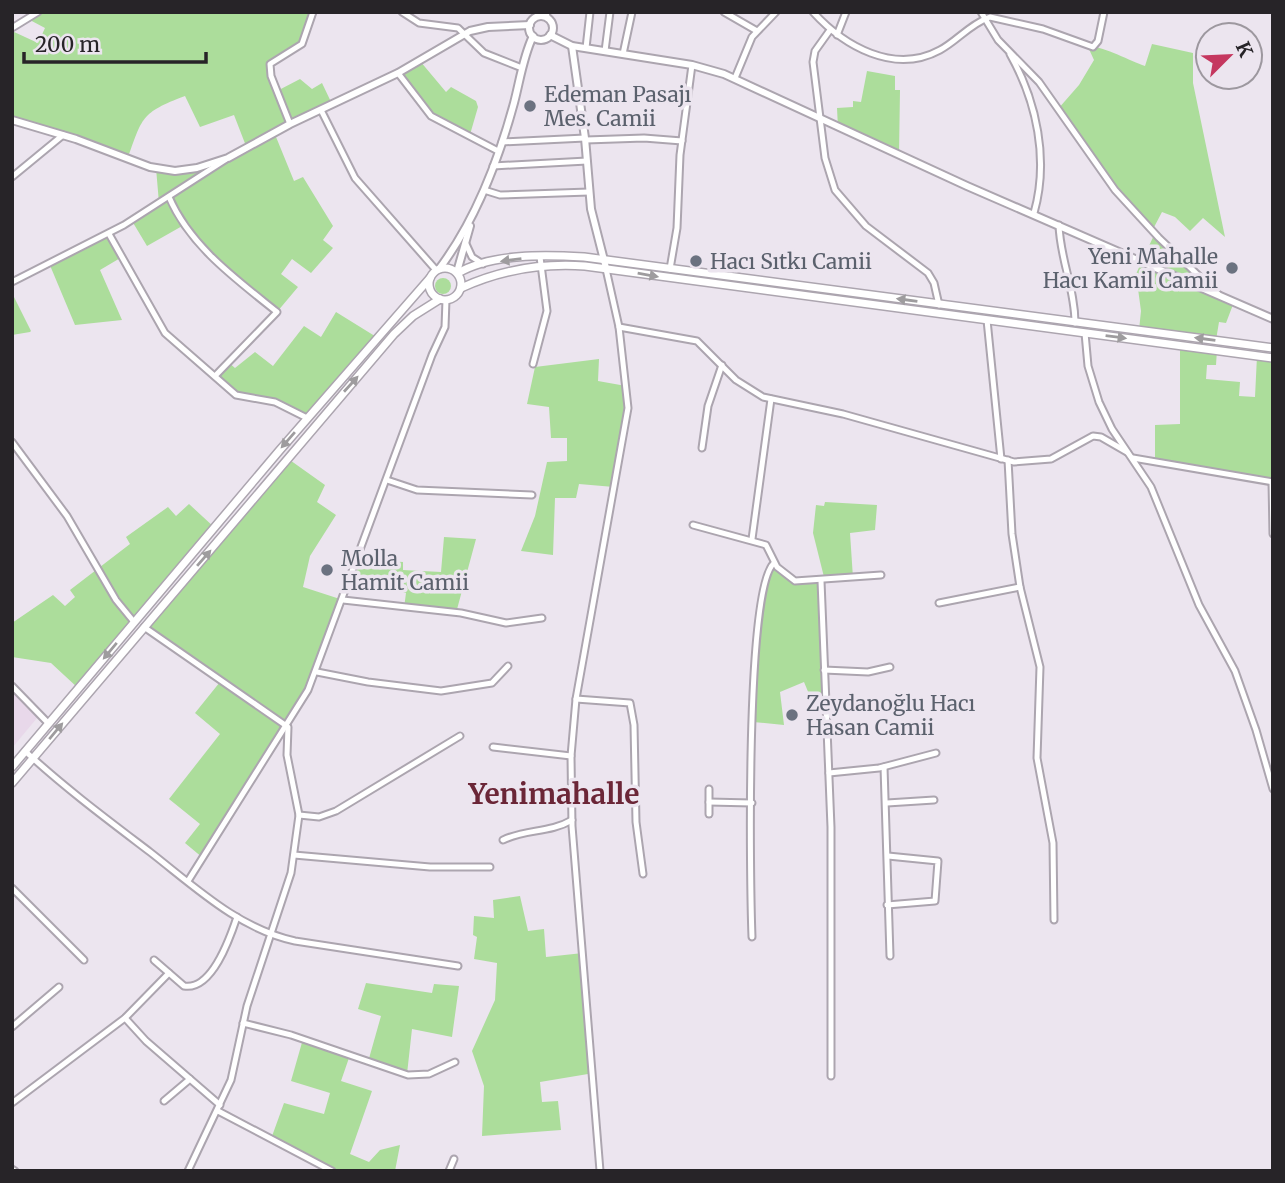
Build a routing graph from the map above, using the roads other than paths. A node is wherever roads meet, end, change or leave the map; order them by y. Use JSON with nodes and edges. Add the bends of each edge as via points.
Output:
{"nodes":[{"id":1,"x":38,"y":12,"type":"edge"},
{"id":2,"x":313,"y":12,"type":"edge"},
{"id":3,"x":402,"y":12,"type":"edge"},
{"id":4,"x":590,"y":12,"type":"edge"},
{"id":5,"x":610,"y":12,"type":"edge"},
{"id":6,"x":632,"y":12,"type":"edge"},
{"id":7,"x":724,"y":12,"type":"edge"},
{"id":8,"x":776,"y":12,"type":"edge"},
{"id":9,"x":813,"y":12,"type":"edge"},
{"id":10,"x":846,"y":12,"type":"edge"},
{"id":11,"x":1104,"y":12,"type":"edge"},
{"id":12,"x":547,"y":15,"type":"edge"},
{"id":13,"x":983,"y":15,"type":"edge"},
{"id":14,"x":530,"y":25,"type":"junction"},
{"id":15,"x":12,"y":28,"type":"edge"},
{"id":16,"x":830,"y":30,"type":"junction"},
{"id":17,"x":757,"y":31,"type":"junction"},
{"id":18,"x":837,"y":34,"type":"junction"},
{"id":19,"x":464,"y":35,"type":"junction"},
{"id":20,"x":533,"y":36,"type":"junction"},
{"id":21,"x":550,"y":36,"type":"junction"},
{"id":22,"x":572,"y":46,"type":"junction"},
{"id":23,"x":586,"y":48,"type":"junction"},
{"id":24,"x":1006,"y":48,"type":"junction"},
{"id":25,"x":605,"y":51,"type":"junction"},
{"id":26,"x":624,"y":54,"type":"junction"},
{"id":27,"x":692,"y":65,"type":"junction"},
{"id":28,"x":522,"y":68,"type":"junction"},
{"id":29,"x":398,"y":73,"type":"junction"},
{"id":30,"x":735,"y":78,"type":"junction"},
{"id":31,"x":321,"y":110,"type":"junction"},
{"id":32,"x":12,"y":120,"type":"edge"},
{"id":33,"x":819,"y":120,"type":"junction"},
{"id":34,"x":290,"y":124,"type":"junction"},
{"id":35,"x":63,"y":135,"type":"junction"},
{"id":36,"x":585,"y":139,"type":"junction"},
{"id":37,"x":682,"y":141,"type":"junction"},
{"id":38,"x":502,"y":142,"type":"junction"},
{"id":39,"x":498,"y":151,"type":"junction"},
{"id":40,"x":228,"y":159,"type":"junction"},
{"id":41,"x":587,"y":162,"type":"junction"},
{"id":42,"x":493,"y":166,"type":"junction"},
{"id":43,"x":12,"y":177,"type":"edge"},
{"id":44,"x":484,"y":190,"type":"junction"},
{"id":45,"x":589,"y":192,"type":"junction"},
{"id":46,"x":169,"y":197,"type":"junction"},
{"id":47,"x":1034,"y":214,"type":"junction"},
{"id":48,"x":472,"y":217,"type":"junction"},
{"id":49,"x":1059,"y":225,"type":"junction"},
{"id":50,"x":109,"y":234,"type":"junction"},
{"id":51,"x":466,"y":244,"type":"junction"},
{"id":52,"x":540,"y":257,"type":"junction"},
{"id":53,"x":603,"y":259,"type":"junction"},
{"id":54,"x":483,"y":264,"type":"junction"},
{"id":55,"x":541,"y":266,"type":"junction"},
{"id":56,"x":606,"y":268,"type":"junction"},
{"id":57,"x":438,"y":269,"type":"junction"},
{"id":58,"x":670,"y":270,"type":"junction"},
{"id":59,"x":457,"y":273,"type":"junction"},
{"id":60,"x":430,"y":278,"type":"junction"},
{"id":61,"x":12,"y":282,"type":"edge"},
{"id":62,"x":461,"y":288,"type":"junction"},
{"id":63,"x":1221,"y":297,"type":"junction"},
{"id":64,"x":443,"y":300,"type":"junction"},
{"id":65,"x":939,"y":305,"type":"junction"},
{"id":66,"x":1273,"y":319,"type":"edge"},
{"id":67,"x":987,"y":320,"type":"junction"},
{"id":68,"x":1075,"y":323,"type":"junction"},
{"id":69,"x":619,"y":327,"type":"junction"},
{"id":70,"x":1085,"y":333,"type":"junction"},
{"id":71,"x":1273,"y":348,"type":"edge"},
{"id":72,"x":1273,"y":358,"type":"edge"},
{"id":73,"x":533,"y":364,"type":"dead end"},
{"id":74,"x":722,"y":365,"type":"junction"},
{"id":75,"x":215,"y":376,"type":"junction"},
{"id":76,"x":771,"y":399,"type":"junction"},
{"id":77,"x":307,"y":418,"type":"junction"},
{"id":78,"x":12,"y":442,"type":"edge"},
{"id":79,"x":702,"y":448,"type":"dead end"},
{"id":80,"x":1127,"y":452,"type":"junction"},
{"id":81,"x":1133,"y":458,"type":"junction"},
{"id":82,"x":1005,"y":459,"type":"junction"},
{"id":83,"x":387,"y":480,"type":"junction"},
{"id":84,"x":1272,"y":482,"type":"edge"},
{"id":85,"x":532,"y":495,"type":"dead end"},
{"id":86,"x":693,"y":525,"type":"dead end"},
{"id":87,"x":1273,"y":534,"type":"edge"},
{"id":88,"x":752,"y":539,"type":"junction"},
{"id":89,"x":774,"y":563,"type":"junction"},
{"id":90,"x":881,"y":575,"type":"dead end"},
{"id":91,"x":821,"y":581,"type":"junction"},
{"id":92,"x":1020,"y":587,"type":"junction"},
{"id":93,"x":343,"y":600,"type":"junction"},
{"id":94,"x":939,"y":603,"type":"dead end"},
{"id":95,"x":542,"y":618,"type":"dead end"},
{"id":96,"x":134,"y":622,"type":"junction"},
{"id":97,"x":144,"y":627,"type":"junction"},
{"id":98,"x":508,"y":666,"type":"dead end"},
{"id":99,"x":890,"y":667,"type":"dead end"},
{"id":100,"x":824,"y":670,"type":"junction"},
{"id":101,"x":317,"y":672,"type":"junction"},
{"id":102,"x":12,"y":686,"type":"edge"},
{"id":103,"x":576,"y":699,"type":"junction"},
{"id":104,"x":48,"y":723,"type":"junction"},
{"id":105,"x":288,"y":727,"type":"junction"},
{"id":106,"x":460,"y":736,"type":"dead end"},
{"id":107,"x":494,"y":747,"type":"dead end"},
{"id":108,"x":25,"y":751,"type":"junction"},
{"id":109,"x":936,"y":753,"type":"dead end"},
{"id":110,"x":571,"y":756,"type":"junction"},
{"id":111,"x":33,"y":758,"type":"junction"},
{"id":112,"x":12,"y":767,"type":"edge"},
{"id":113,"x":884,"y":767,"type":"junction"},
{"id":114,"x":829,"y":773,"type":"junction"},
{"id":115,"x":12,"y":783,"type":"edge"},
{"id":116,"x":709,"y":789,"type":"dead end"},
{"id":117,"x":1273,"y":789,"type":"edge"},
{"id":118,"x":934,"y":800,"type":"dead end"},
{"id":119,"x":709,"y":802,"type":"junction"},
{"id":120,"x":752,"y":803,"type":"junction"},
{"id":121,"x":887,"y":803,"type":"junction"},
{"id":122,"x":709,"y":814,"type":"dead end"},
{"id":123,"x":299,"y":816,"type":"junction"},
{"id":124,"x":572,"y":820,"type":"junction"},
{"id":125,"x":503,"y":840,"type":"dead end"},
{"id":126,"x":294,"y":855,"type":"junction"},
{"id":127,"x":888,"y":856,"type":"junction"},
{"id":128,"x":491,"y":867,"type":"dead end"},
{"id":129,"x":643,"y":874,"type":"dead end"},
{"id":130,"x":188,"y":881,"type":"junction"},
{"id":131,"x":12,"y":888,"type":"edge"},
{"id":132,"x":887,"y":905,"type":"junction"},
{"id":133,"x":237,"y":917,"type":"junction"},
{"id":134,"x":1054,"y":920,"type":"dead end"},
{"id":135,"x":272,"y":936,"type":"junction"},
{"id":136,"x":752,"y":937,"type":"dead end"},
{"id":137,"x":890,"y":956,"type":"dead end"},
{"id":138,"x":84,"y":960,"type":"dead end"},
{"id":139,"x":154,"y":960,"type":"dead end"},
{"id":140,"x":458,"y":966,"type":"dead end"},
{"id":141,"x":169,"y":973,"type":"junction"},
{"id":142,"x":59,"y":987,"type":"dead end"},
{"id":143,"x":125,"y":1018,"type":"junction"},
{"id":144,"x":243,"y":1023,"type":"junction"},
{"id":145,"x":12,"y":1027,"type":"edge"},
{"id":146,"x":455,"y":1062,"type":"dead end"},
{"id":147,"x":831,"y":1076,"type":"dead end"},
{"id":148,"x":190,"y":1079,"type":"junction"},
{"id":149,"x":164,"y":1101,"type":"dead end"},
{"id":150,"x":12,"y":1103,"type":"edge"},
{"id":151,"x":219,"y":1108,"type":"junction"},
{"id":152,"x":454,"y":1159,"type":"dead end"},
{"id":153,"x":188,"y":1171,"type":"edge"},
{"id":154,"x":332,"y":1171,"type":"edge"},
{"id":155,"x":449,"y":1171,"type":"edge"},
{"id":156,"x":600,"y":1171,"type":"edge"}],
"edges":[{"from":1,"to":15,"type":"street"},
{"from":2,"to":34,"type":"street","via":[[302,44],[270,64]]},
{"from":3,"to":19,"type":"street","via":[[419,23],[455,27]]},
{"from":4,"to":23,"type":"street"},
{"from":5,"to":25,"type":"street"},
{"from":6,"to":26,"type":"street"},
{"from":7,"to":17,"type":"street"},
{"from":8,"to":17,"type":"street"},
{"from":9,"to":16,"type":"street"},
{"from":10,"to":18,"type":"street"},
{"from":11,"to":13,"type":"street","via":[[1097,44],[1091,47],[1043,29]]},
{"from":12,"to":14,"type":"street"},
{"from":12,"to":21,"type":"street","via":[[553,26]]},
{"from":13,"to":18,"type":"street","via":[[938,51],[909,59],[870,54]]},
{"from":13,"to":24,"type":"street"},
{"from":14,"to":19,"type":"street","via":[[483,27]]},
{"from":14,"to":20,"type":"street"},
{"from":16,"to":18,"type":"street"},
{"from":16,"to":33,"type":"street","via":[[813,62]]},
{"from":17,"to":30,"type":"street"},
{"from":19,"to":28,"type":"street","via":[[484,53]]},
{"from":19,"to":29,"type":"street"},
{"from":20,"to":21,"type":"street"},
{"from":20,"to":28,"type":"street"},
{"from":21,"to":22,"type":"street"},
{"from":22,"to":23,"type":"street"},
{"from":22,"to":36,"type":"street"},
{"from":23,"to":25,"type":"street"},
{"from":24,"to":47,"type":"street","via":[[1023,80],[1039,136],[1041,186]]},
{"from":24,"to":63,"type":"street","via":[[1039,82],[1115,190]]},
{"from":25,"to":26,"type":"street"},
{"from":26,"to":27,"type":"street"},
{"from":27,"to":30,"type":"street"},
{"from":27,"to":37,"type":"street"},
{"from":28,"to":38,"type":"street"},
{"from":29,"to":31,"type":"street"},
{"from":29,"to":39,"type":"street","via":[[431,116]]},
{"from":30,"to":33,"type":"street"},
{"from":31,"to":34,"type":"street"},
{"from":31,"to":57,"type":"street","via":[[355,178]]},
{"from":32,"to":35,"type":"street"},
{"from":33,"to":47,"type":"street"},
{"from":33,"to":65,"type":"street","via":[[835,190],[866,226],[928,273]]},
{"from":34,"to":40,"type":"street"},
{"from":35,"to":40,"type":"street","via":[[166,171]]},
{"from":35,"to":43,"type":"street"},
{"from":36,"to":37,"type":"street"},
{"from":36,"to":38,"type":"street"},
{"from":36,"to":41,"type":"street"},
{"from":37,"to":58,"type":"street"},
{"from":38,"to":39,"type":"street"},
{"from":39,"to":42,"type":"street"},
{"from":40,"to":46,"type":"street"},
{"from":41,"to":42,"type":"street"},
{"from":41,"to":45,"type":"street"},
{"from":42,"to":44,"type":"street"},
{"from":44,"to":45,"type":"street","via":[[500,195]]},
{"from":44,"to":48,"type":"street"},
{"from":45,"to":53,"type":"street"},
{"from":46,"to":50,"type":"street"},
{"from":46,"to":75,"type":"street","via":[[180,220],[201,245],[277,312]]},
{"from":47,"to":49,"type":"street"},
{"from":48,"to":51,"type":"street"},
{"from":48,"to":57,"type":"street"},
{"from":49,"to":63,"type":"street"},
{"from":49,"to":68,"type":"street"},
{"from":50,"to":61,"type":"street"},
{"from":50,"to":75,"type":"street","via":[[158,325]]},
{"from":51,"to":54,"type":"street","via":[[472,257]]},
{"from":51,"to":59,"type":"street"},
{"from":52,"to":53,"type":"main road"},
{"from":52,"to":54,"type":"main road","one_way":true},
{"from":52,"to":55,"type":"street"},
{"from":53,"to":56,"type":"street"},
{"from":53,"to":58,"type":"main road"},
{"from":54,"to":59,"type":"main road"},
{"from":55,"to":56,"type":"main road"},
{"from":55,"to":62,"type":"main road","via":[[492,275]]},
{"from":55,"to":73,"type":"street","via":[[547,311]]},
{"from":56,"to":67,"type":"main road","one_way":true},
{"from":56,"to":69,"type":"street"},
{"from":57,"to":59,"type":"main road","via":[[447,267]]},
{"from":57,"to":60,"type":"main road"},
{"from":65,"to":58,"type":"main road","one_way":true},
{"from":59,"to":62,"type":"main road"},
{"from":60,"to":64,"type":"main road","via":[[430,290]]},
{"from":60,"to":77,"type":"main road"},
{"from":62,"to":64,"type":"main road","via":[[454,298]]},
{"from":63,"to":66,"type":"street"},
{"from":64,"to":83,"type":"street","via":[[443,333]]},
{"from":97,"to":64,"type":"main road","one_way":true,"via":[[394,334],[413,316]]},
{"from":65,"to":68,"type":"main road"},
{"from":67,"to":70,"type":"main road"},
{"from":67,"to":82,"type":"street"},
{"from":71,"to":68,"type":"main road","one_way":true},
{"from":69,"to":74,"type":"street","via":[[691,339]]},
{"from":69,"to":103,"type":"street","via":[[627,422]]},
{"from":70,"to":72,"type":"main road","one_way":true},
{"from":70,"to":80,"type":"street","via":[[1088,366],[1099,402]]},
{"from":74,"to":76,"type":"street","via":[[752,393]]},
{"from":74,"to":79,"type":"street","via":[[708,406]]},
{"from":75,"to":77,"type":"street","via":[[236,395],[275,401]]},
{"from":76,"to":82,"type":"street"},
{"from":76,"to":88,"type":"street"},
{"from":77,"to":96,"type":"main road","one_way":true},
{"from":78,"to":96,"type":"street","via":[[67,516]]},
{"from":80,"to":81,"type":"street"},
{"from":80,"to":82,"type":"street","via":[[1093,436],[1051,459],[1024,463]]},
{"from":81,"to":84,"type":"street"},
{"from":81,"to":117,"type":"street","via":[[1151,487],[1199,605],[1241,686]]},
{"from":82,"to":92,"type":"street"},
{"from":83,"to":85,"type":"street","via":[[417,490]]},
{"from":83,"to":93,"type":"street"},
{"from":84,"to":87,"type":"street"},
{"from":86,"to":88,"type":"street"},
{"from":88,"to":89,"type":"street","via":[[769,548]]},
{"from":89,"to":91,"type":"street","via":[[790,579]]},
{"from":89,"to":120,"type":"street","via":[[766,575],[760,617]]},
{"from":90,"to":91,"type":"street"},
{"from":91,"to":100,"type":"street"},
{"from":92,"to":94,"type":"street"},
{"from":92,"to":134,"type":"street","via":[[1040,659],[1037,758],[1053,843]]},
{"from":93,"to":95,"type":"street","via":[[506,623]]},
{"from":93,"to":101,"type":"street"},
{"from":96,"to":104,"type":"main road","one_way":true},
{"from":97,"to":105,"type":"street"},
{"from":111,"to":97,"type":"main road","one_way":true},
{"from":98,"to":101,"type":"street","via":[[492,683],[441,691]]},
{"from":99,"to":100,"type":"street","via":[[868,672]]},
{"from":100,"to":114,"type":"street"},
{"from":101,"to":105,"type":"street"},
{"from":102,"to":104,"type":"street"},
{"from":103,"to":110,"type":"street"},
{"from":103,"to":129,"type":"street","via":[[630,703]]},
{"from":104,"to":108,"type":"main road"},
{"from":105,"to":123,"type":"street"},
{"from":105,"to":130,"type":"street"},
{"from":106,"to":123,"type":"street","via":[[336,811]]},
{"from":107,"to":110,"type":"street"},
{"from":108,"to":111,"type":"street"},
{"from":108,"to":112,"type":"main road"},
{"from":109,"to":113,"type":"street"},
{"from":110,"to":124,"type":"street"},
{"from":111,"to":115,"type":"main road"},
{"from":111,"to":130,"type":"street"},
{"from":113,"to":114,"type":"street"},
{"from":113,"to":121,"type":"street"},
{"from":114,"to":147,"type":"street"},
{"from":116,"to":119,"type":"street"},
{"from":118,"to":121,"type":"street"},
{"from":119,"to":120,"type":"street"},
{"from":119,"to":122,"type":"street"},
{"from":120,"to":136,"type":"street"},
{"from":121,"to":127,"type":"street"},
{"from":123,"to":126,"type":"street"},
{"from":124,"to":125,"type":"street","via":[[552,830]]},
{"from":124,"to":156,"type":"street"},
{"from":126,"to":128,"type":"street","via":[[438,868]]},
{"from":126,"to":135,"type":"street"},
{"from":127,"to":132,"type":"street"},
{"from":127,"to":132,"type":"street","via":[[938,861],[934,902]]},
{"from":130,"to":133,"type":"street"},
{"from":131,"to":138,"type":"street"},
{"from":132,"to":137,"type":"street"},
{"from":133,"to":135,"type":"street"},
{"from":133,"to":141,"type":"street","via":[[223,954],[198,982],[185,987]]},
{"from":135,"to":140,"type":"street"},
{"from":135,"to":144,"type":"street"},
{"from":139,"to":141,"type":"street"},
{"from":141,"to":143,"type":"street"},
{"from":142,"to":145,"type":"street"},
{"from":143,"to":148,"type":"street"},
{"from":143,"to":150,"type":"street"},
{"from":144,"to":146,"type":"street","via":[[407,1074],[433,1073]]},
{"from":144,"to":151,"type":"street","via":[[231,1080]]},
{"from":148,"to":149,"type":"street"},
{"from":148,"to":151,"type":"street"},
{"from":151,"to":153,"type":"street"},
{"from":151,"to":154,"type":"street"},
{"from":152,"to":155,"type":"street"}]}
